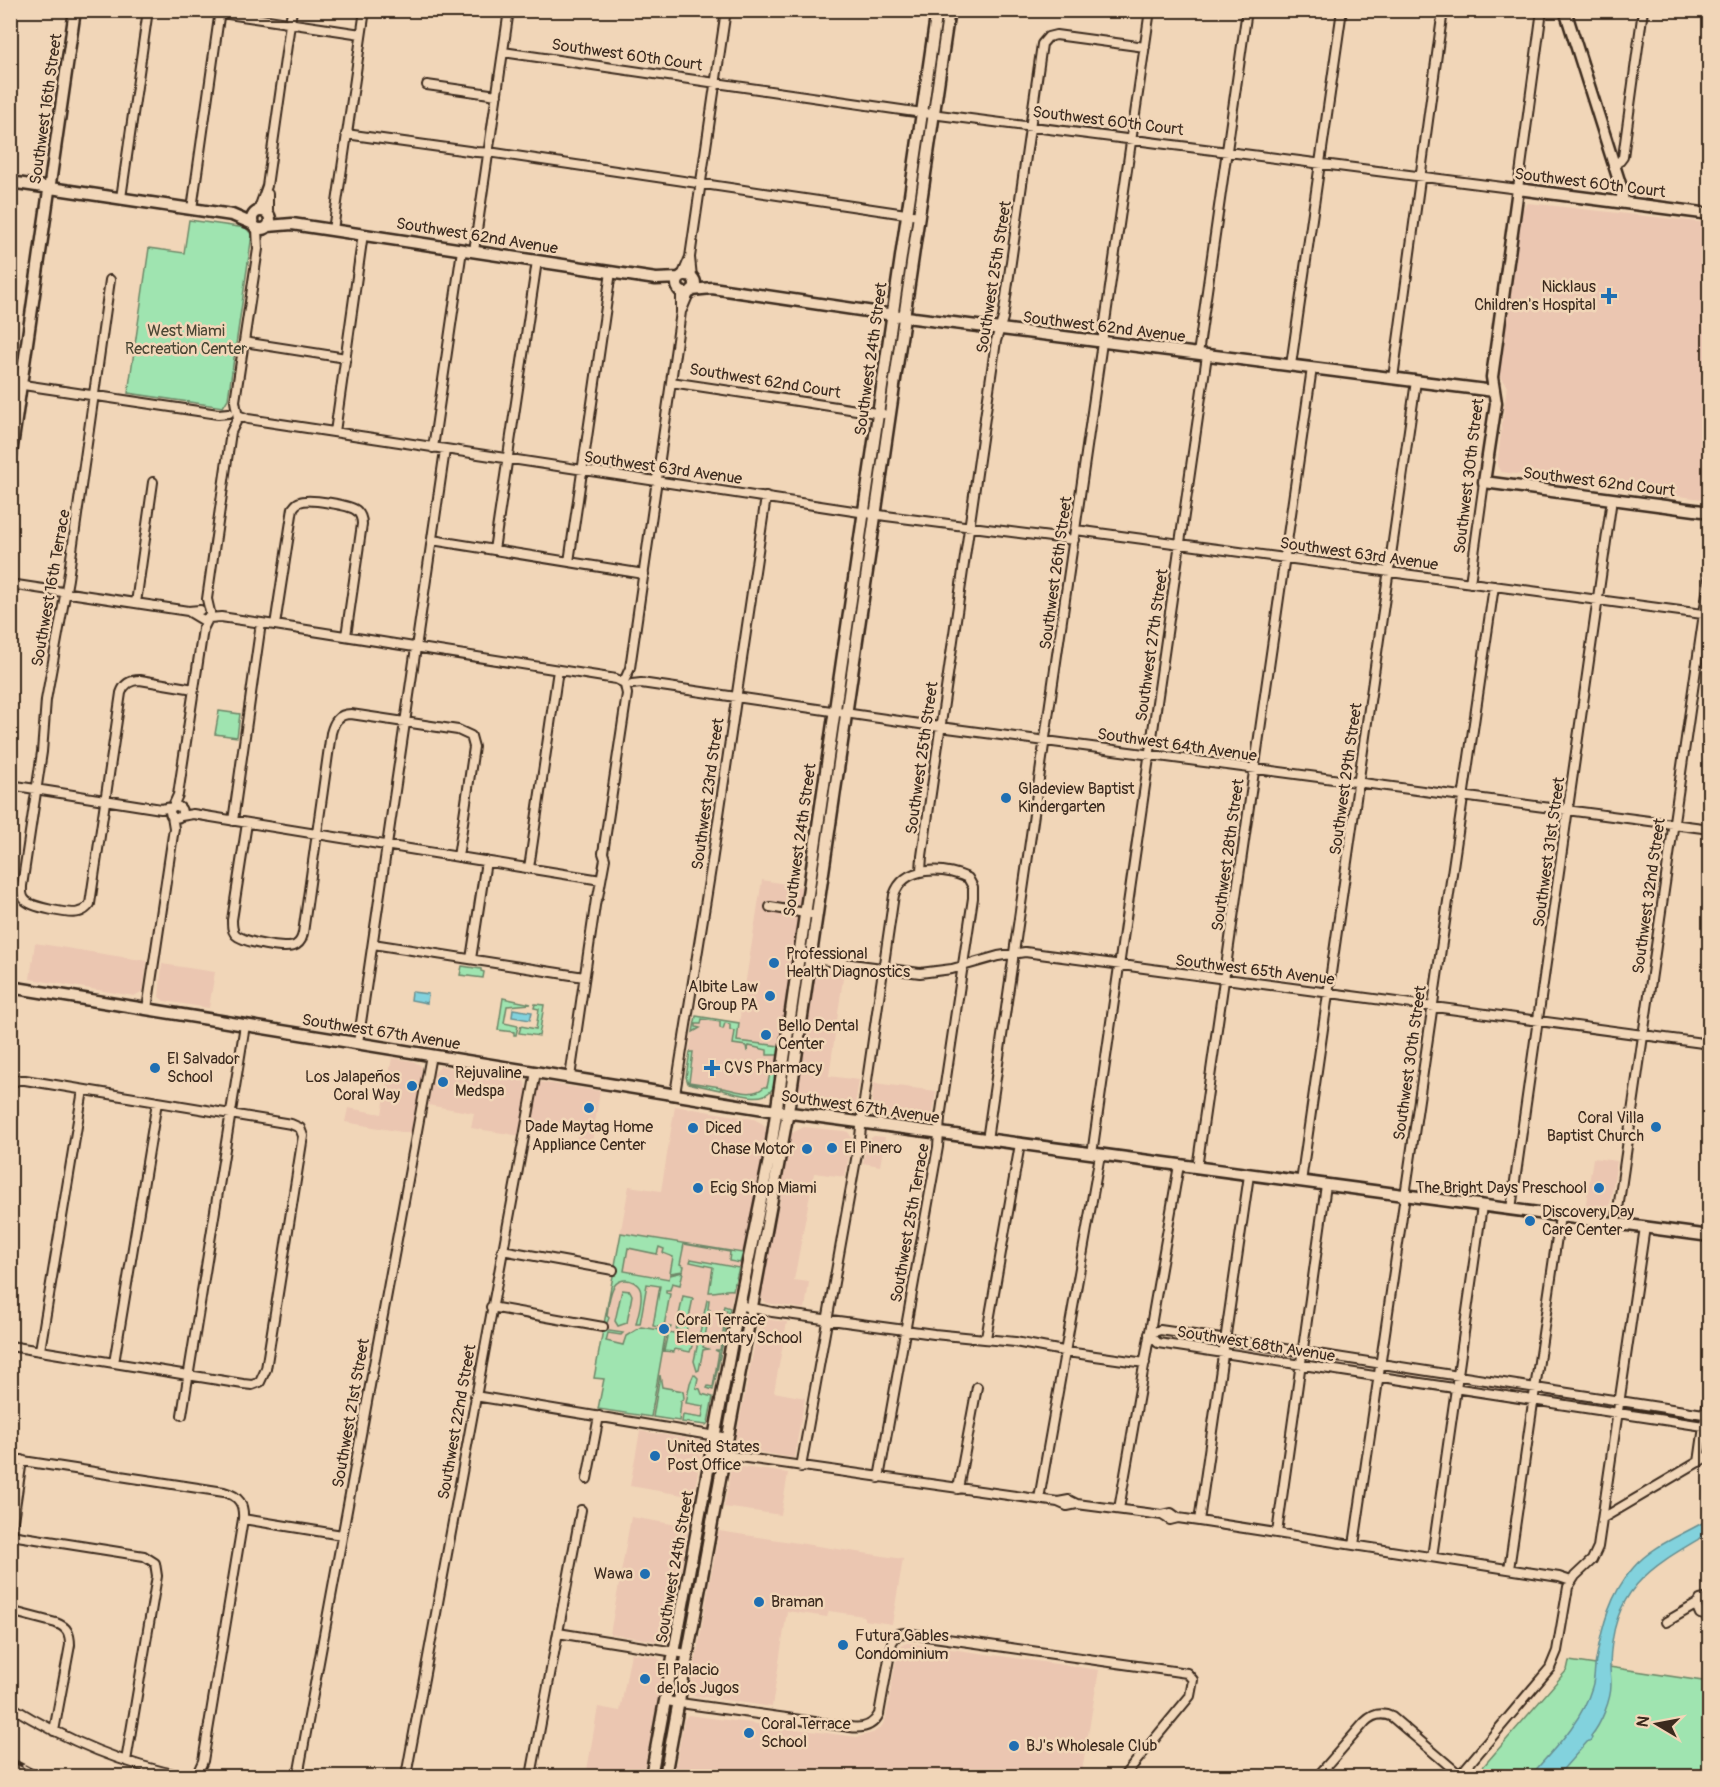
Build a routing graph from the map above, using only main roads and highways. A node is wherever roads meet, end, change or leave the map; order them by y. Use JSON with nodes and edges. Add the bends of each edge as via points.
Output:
{"nodes":[{"id":1,"x":75,"y":10,"type":"edge"},
{"id":2,"x":943,"y":12,"type":"edge"},
{"id":3,"x":1564,"y":13,"type":"edge"},
{"id":4,"x":928,"y":114,"type":"junction"},
{"id":5,"x":10,"y":182,"type":"edge"},
{"id":6,"x":50,"y":188,"type":"junction"},
{"id":7,"x":1518,"y":189,"type":"joint"},
{"id":8,"x":1623,"y":202,"type":"junction"},
{"id":9,"x":1710,"y":214,"type":"edge"},
{"id":10,"x":898,"y":315,"type":"junction"},
{"id":11,"x":16,"y":384,"type":"edge"},
{"id":12,"x":1494,"y":391,"type":"junction"},
{"id":13,"x":10,"y":461,"type":"edge"},
{"id":14,"x":1484,"y":482,"type":"joint"},
{"id":15,"x":1710,"y":512,"type":"edge"},
{"id":16,"x":869,"y":513,"type":"junction"},
{"id":17,"x":10,"y":987,"type":"edge"},
{"id":18,"x":782,"y":1111,"type":"junction"},
{"id":19,"x":765,"y":1211,"type":"junction"},
{"id":20,"x":1710,"y":1236,"type":"edge"},
{"id":21,"x":651,"y":1776,"type":"edge"},
{"id":22,"x":665,"y":1776,"type":"edge"}],
"edges":[{"from":1,"to":6,"type":"main road","name":"Southwest 16th Street"},
{"from":2,"to":4,"type":"main road","name":"Southwest 24th Street"},
{"from":3,"to":8,"type":"main road"},
{"from":4,"to":10,"type":"main road","name":"Southwest 24th Street","via":[[907,214]]},
{"from":4,"to":10,"type":"main road","name":"Southwest 24th Street","via":[[919,216]]},
{"from":5,"to":6,"type":"main road","name":"Southwest 62nd Avenue"},
{"from":6,"to":10,"type":"main road","name":"Southwest 62nd Avenue"},
{"from":6,"to":11,"type":"main road","name":"Southwest 16th Street"},
{"from":7,"to":8,"type":"main road","name":"Southwest 60th Court"},
{"from":7,"to":12,"type":"main road","name":"Southwest 30th Street","via":[[1492,377]]},
{"from":8,"to":9,"type":"main road","name":"Southwest 60th Court"},
{"from":10,"to":12,"type":"main road","name":"Southwest 62nd Avenue"},
{"from":10,"to":16,"type":"main road","name":"Southwest 24th Street","via":[[878,413]]},
{"from":10,"to":16,"type":"main road","name":"Southwest 24th Street","via":[[890,415]]},
{"from":11,"to":13,"type":"main road","name":"Southwest 16th Street"},
{"from":12,"to":14,"type":"main road","name":"Southwest 30th Street","via":[[1496,404]]},
{"from":14,"to":15,"type":"main road","name":"Southwest 62nd Court"},
{"from":16,"to":18,"type":"main road","name":"Southwest 24th Street","via":[[817,915]]},
{"from":16,"to":18,"type":"main road","name":"Southwest 24th Street","via":[[834,712],[798,957]]},
{"from":17,"to":18,"type":"main road","name":"Southwest 67th Avenue"},
{"from":18,"to":19,"type":"main road","name":"Southwest 24th Street"},
{"from":18,"to":20,"type":"main road","name":"Southwest 67th Avenue"},
{"from":19,"to":21,"type":"main road","name":"Southwest 24th Street","via":[[739,1305]]},
{"from":19,"to":22,"type":"main road","name":"Southwest 24th Street","via":[[752,1308]]}]}
